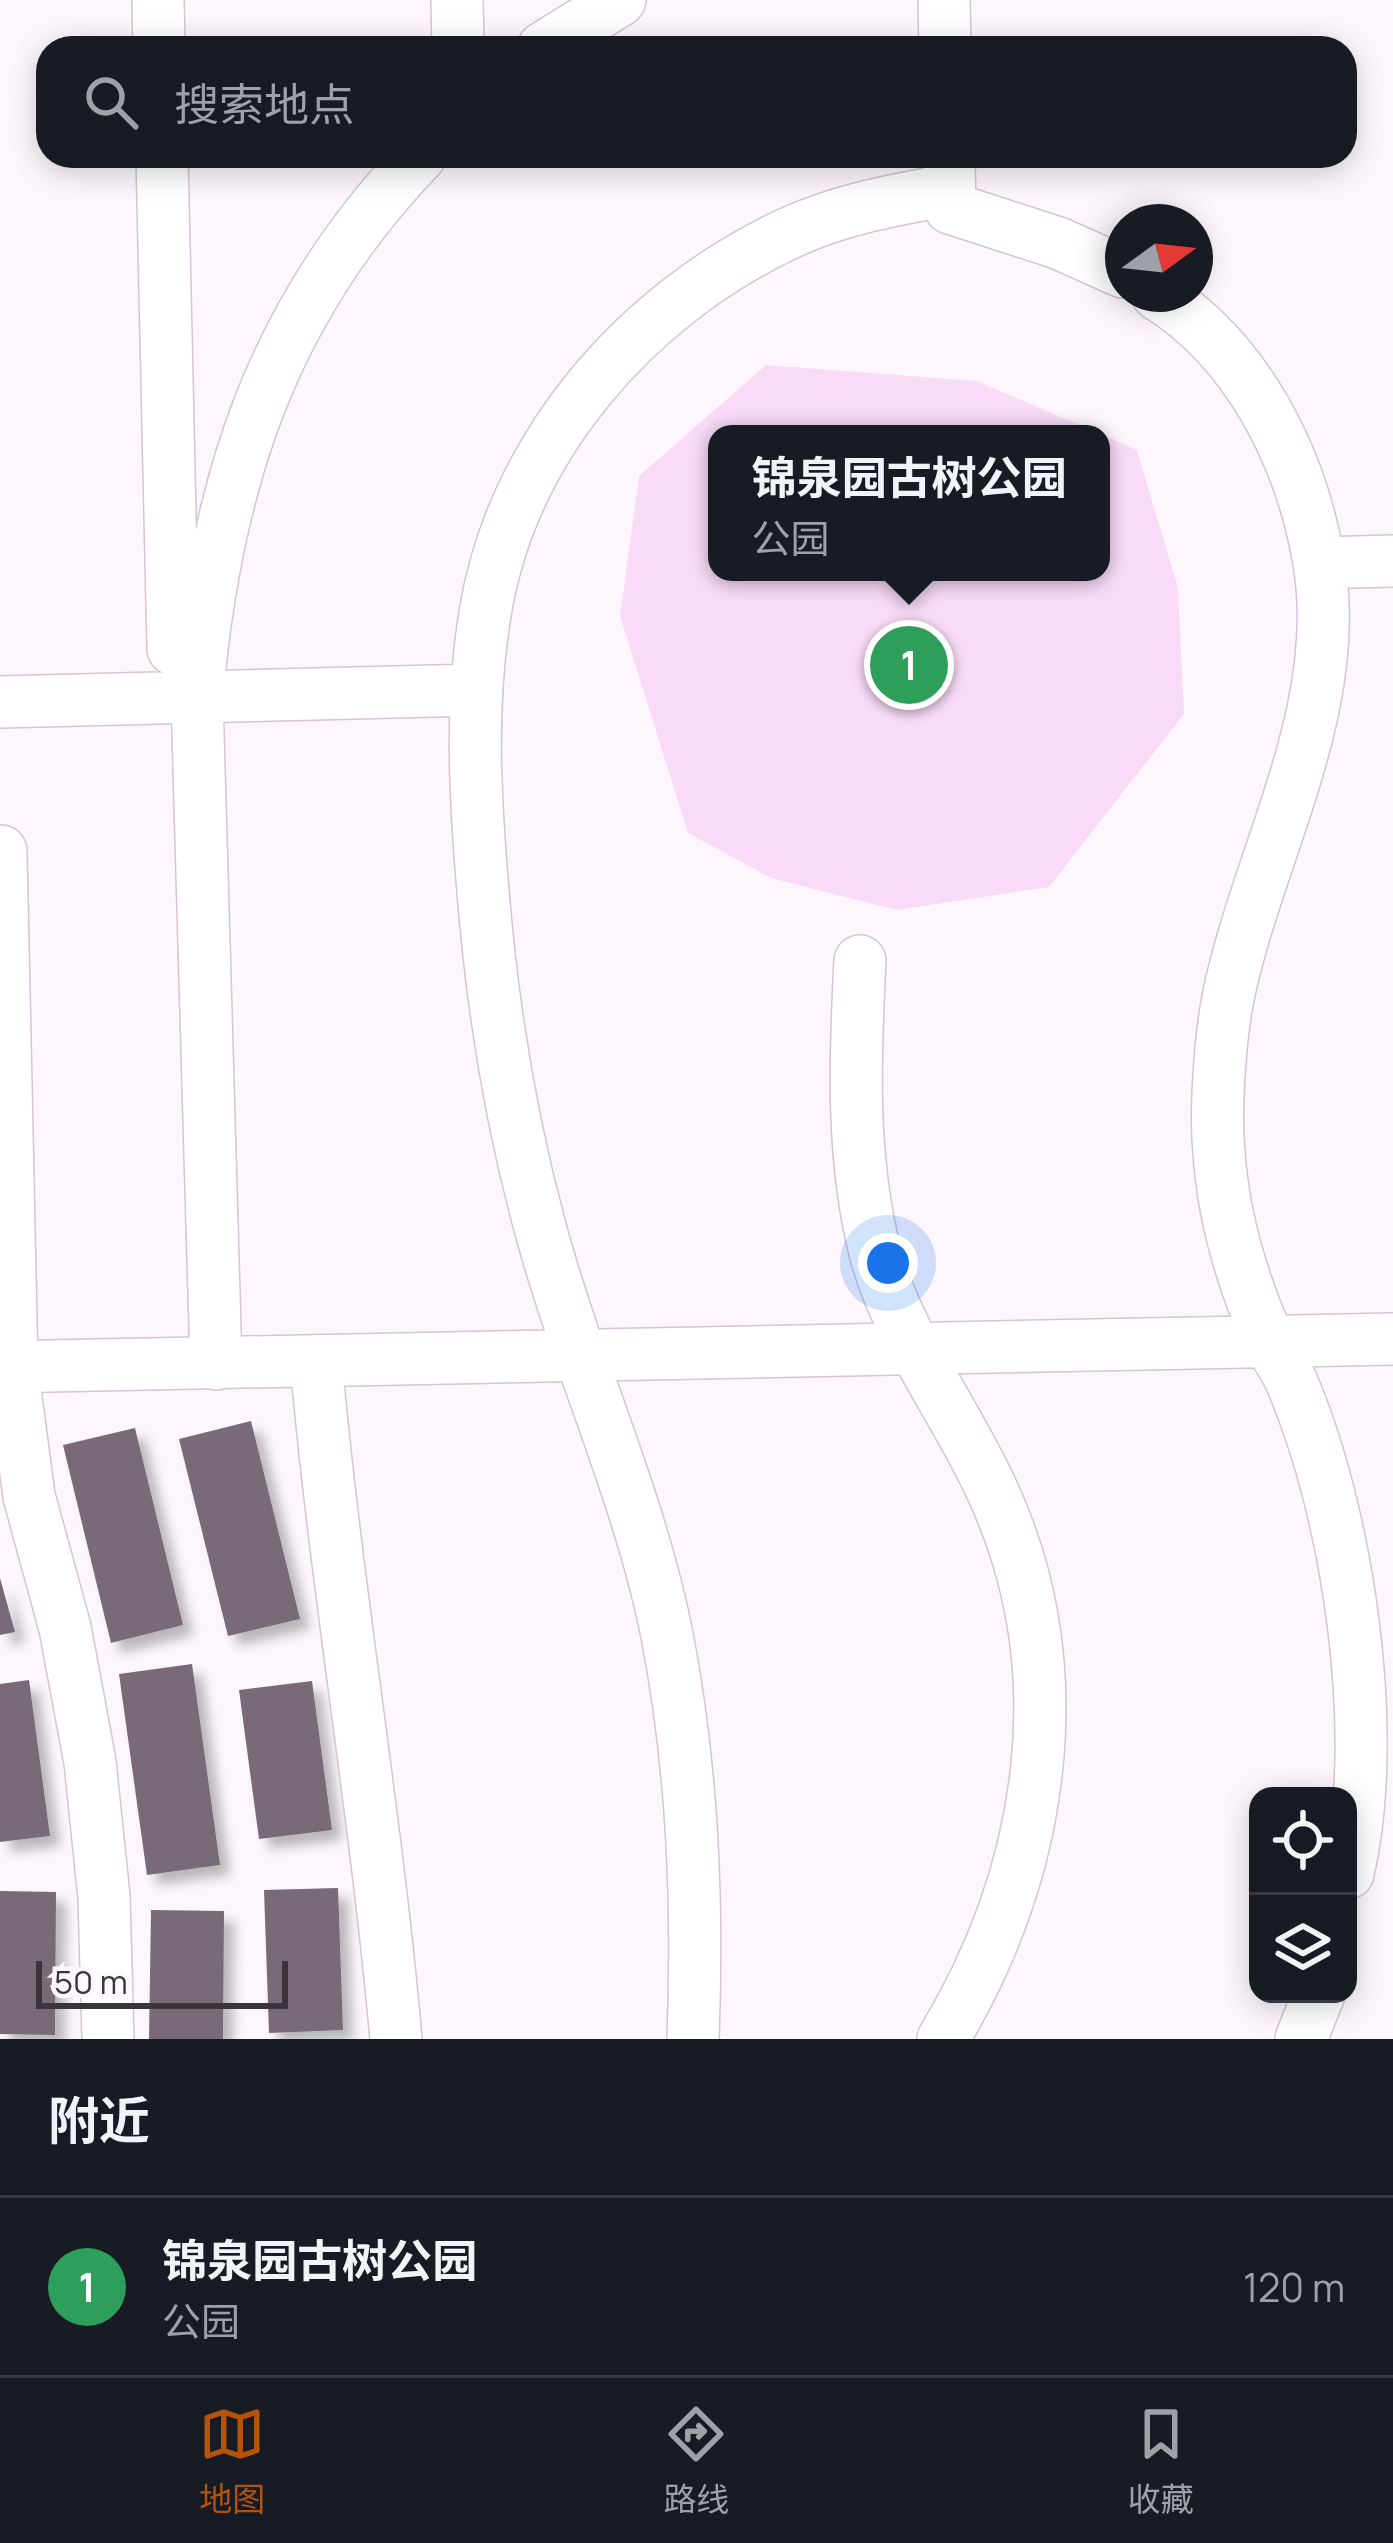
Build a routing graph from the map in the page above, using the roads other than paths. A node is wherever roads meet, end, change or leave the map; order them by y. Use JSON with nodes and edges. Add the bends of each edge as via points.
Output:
{"nodes":[{"id":1,"x":158,"y":0,"type":"edge"},
{"id":2,"x":457,"y":0,"type":"edge"},
{"id":3,"x":620,"y":0,"type":"edge"},
{"id":4,"x":944,"y":0,"type":"edge"},
{"id":5,"x":160,"y":36,"type":"edge"},
{"id":6,"x":458,"y":36,"type":"edge"},
{"id":7,"x":562,"y":36,"type":"edge"},
{"id":8,"x":945,"y":36,"type":"edge"},
{"id":9,"x":163,"y":168,"type":"edge"},
{"id":10,"x":409,"y":168,"type":"edge"},
{"id":11,"x":949,"y":173,"type":"edge"},
{"id":12,"x":1105,"y":264,"type":"edge"},
{"id":13,"x":1179,"y":312,"type":"edge"},
{"id":14,"x":1393,"y":561,"type":"edge"},
{"id":15,"x":1320,"y":563,"type":"junction"},
{"id":16,"x":475,"y":690,"type":"junction"},
{"id":17,"x":186,"y":698,"type":"junction"},
{"id":18,"x":0,"y":702,"type":"edge"},
{"id":19,"x":0,"y":823,"type":"edge"},
{"id":20,"x":1,"y":851,"type":"edge"},
{"id":21,"x":0,"y":865,"type":"edge"},
{"id":22,"x":860,"y":961,"type":"dead end"},
{"id":23,"x":1393,"y":1339,"type":"edge"},
{"id":24,"x":1268,"y":1342,"type":"junction"},
{"id":25,"x":917,"y":1349,"type":"junction"},
{"id":26,"x":579,"y":1356,"type":"junction"},
{"id":27,"x":316,"y":1361,"type":"junction"},
{"id":28,"x":216,"y":1364,"type":"junction"},
{"id":29,"x":6,"y":1367,"type":"edge"},
{"id":30,"x":1355,"y":1787,"type":"edge"},
{"id":31,"x":1315,"y":2003,"type":"edge"},
{"id":32,"x":108,"y":2039,"type":"edge"},
{"id":33,"x":396,"y":2039,"type":"edge"},
{"id":34,"x":693,"y":2039,"type":"edge"},
{"id":35,"x":943,"y":2039,"type":"edge"},
{"id":36,"x":1301,"y":2039,"type":"edge"}],
"edges":[{"from":1,"to":5,"type":"lane"},
{"from":2,"to":6,"type":"lane"},
{"from":3,"to":7,"type":"lane"},
{"from":4,"to":8,"type":"lane"},
{"from":9,"to":17,"type":"lane"},
{"from":10,"to":17,"type":"lane","via":[[320,283],[268,379],[230,482]]},
{"from":11,"to":12,"type":"lane","via":[[950,208]]},
{"from":11,"to":16,"type":"lane","via":[[789,232],[715,272],[620,352],[544,452],[509,527]]},
{"from":13,"to":15,"type":"lane","via":[[1253,389],[1284,443]]},
{"from":14,"to":15,"type":"lane"},
{"from":15,"to":24,"type":"lane","via":[[1316,686],[1226,1021],[1218,1151],[1242,1276]]},
{"from":16,"to":17,"type":"lane"},
{"from":16,"to":26,"type":"lane","via":[[477,826],[502,1050],[539,1226]]},
{"from":17,"to":18,"type":"lane"},
{"from":17,"to":28,"type":"lane"},
{"from":19,"to":20,"type":"lane"},
{"from":20,"to":21,"type":"lane"},
{"from":20,"to":29,"type":"lane"},
{"from":22,"to":25,"type":"lane","via":[[860,1157],[876,1254]]},
{"from":23,"to":24,"type":"lane"},
{"from":24,"to":25,"type":"lane"},
{"from":24,"to":30,"type":"lane","via":[[1292,1382],[1339,1531],[1361,1706]]},
{"from":25,"to":26,"type":"lane"},
{"from":25,"to":35,"type":"lane","via":[[993,1491],[1038,1654],[1032,1822],[1010,1904]]},
{"from":26,"to":27,"type":"lane"},
{"from":26,"to":34,"type":"lane","via":[[630,1492],[666,1632],[689,1775],[698,1920]]},
{"from":27,"to":28,"type":"lane"},
{"from":27,"to":33,"type":"lane"},
{"from":28,"to":29,"type":"lane"},
{"from":29,"to":32,"type":"lane","via":[[90,1762]]},
{"from":31,"to":36,"type":"lane"}]}
